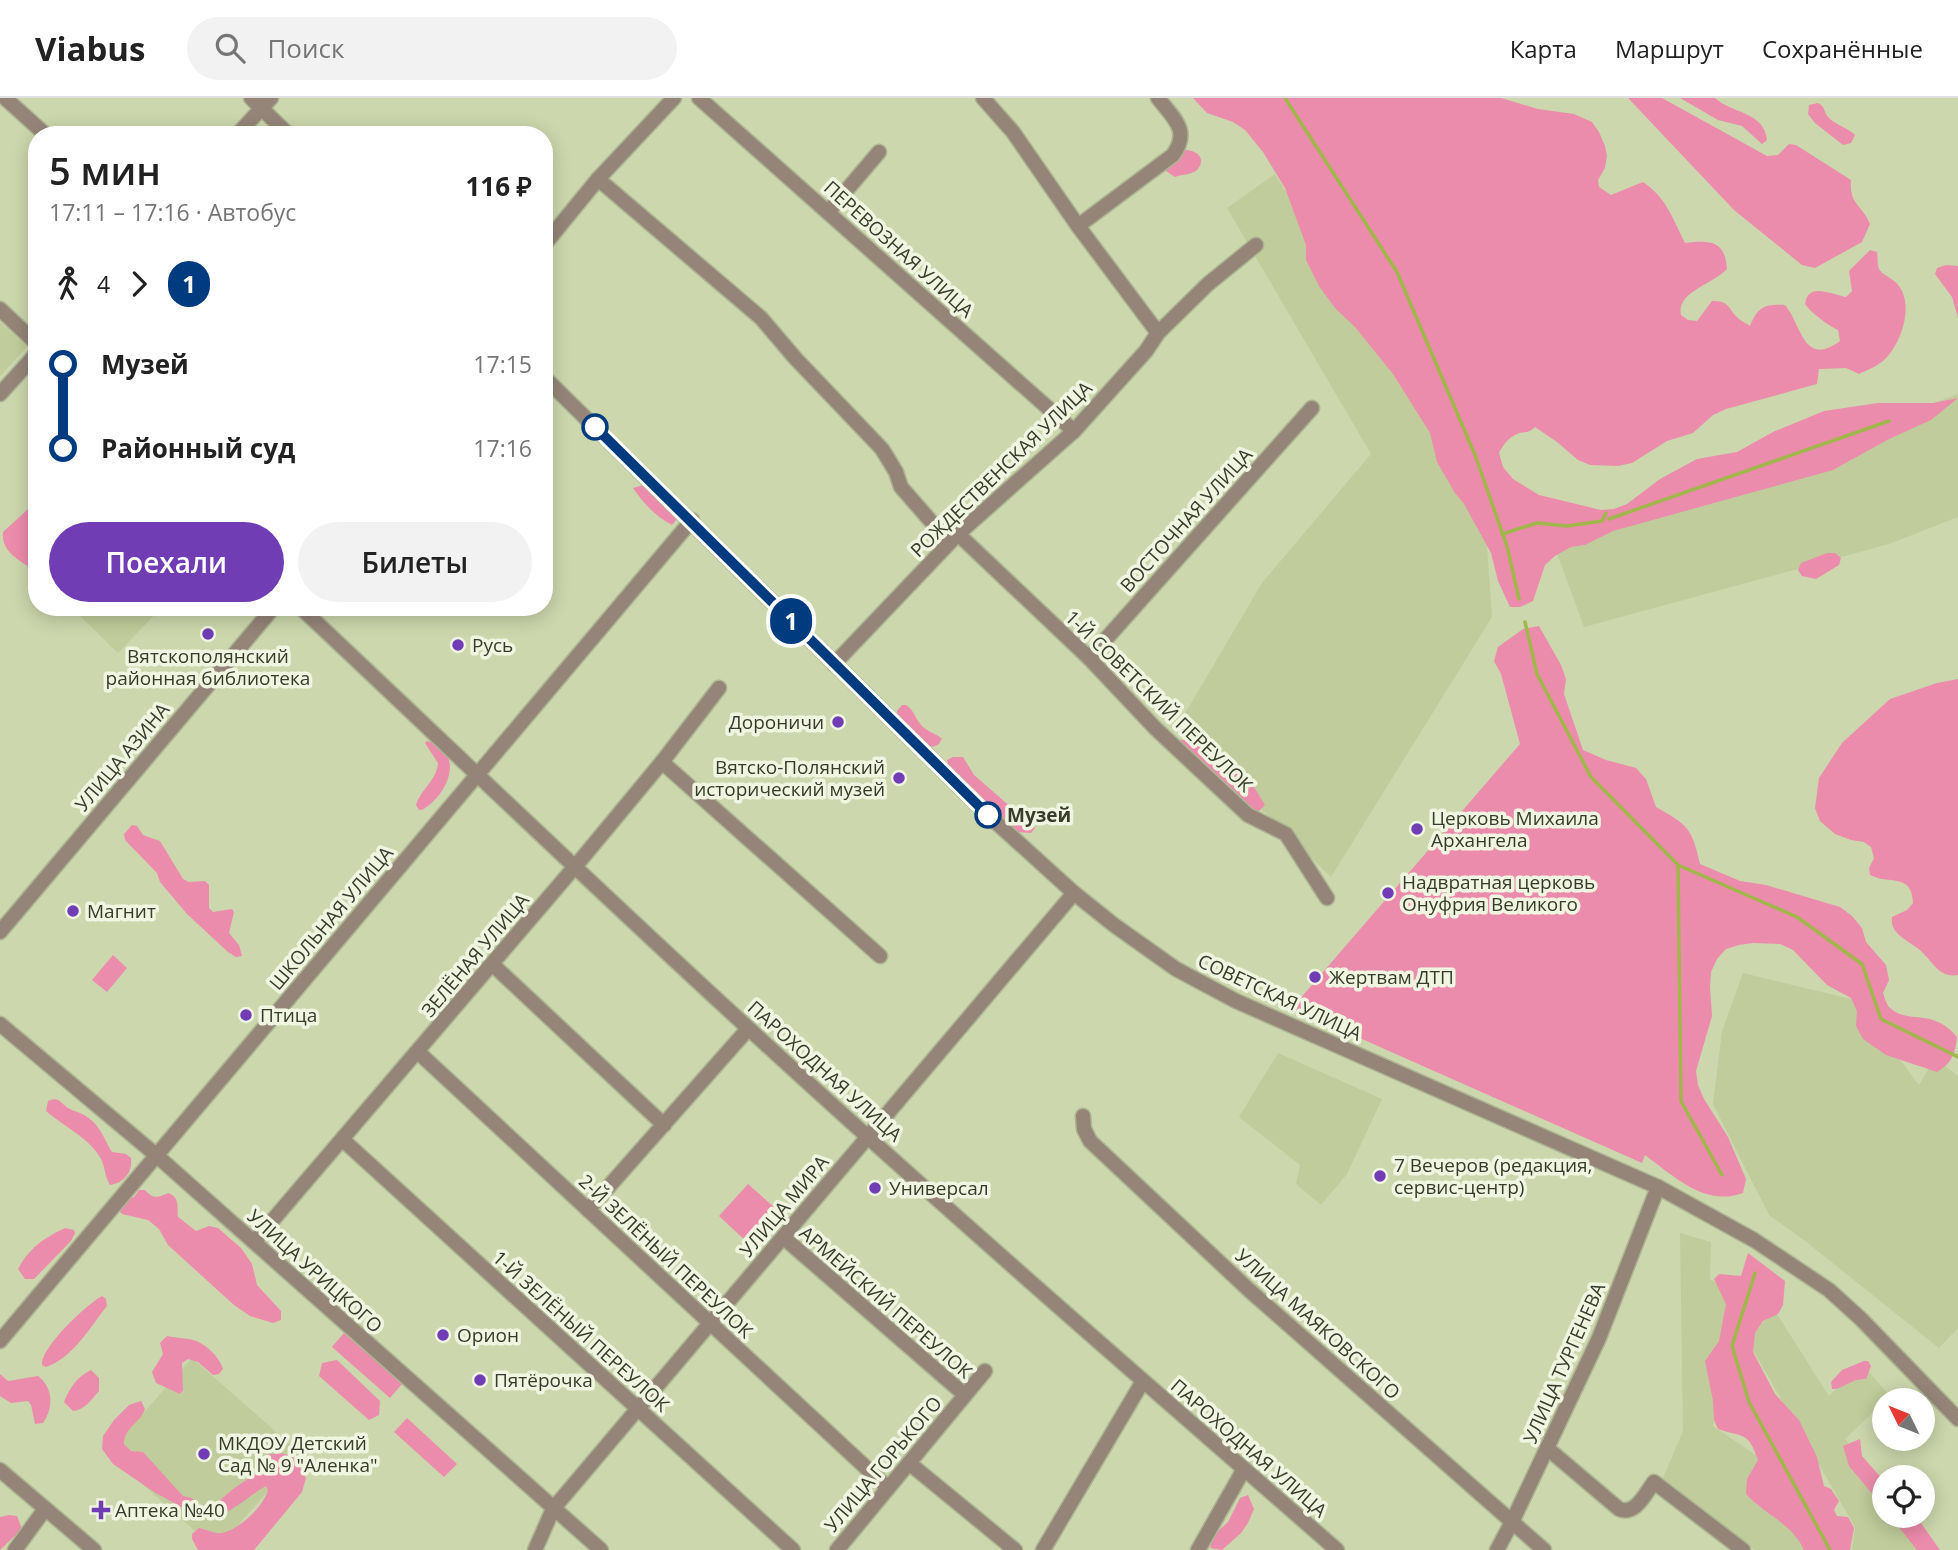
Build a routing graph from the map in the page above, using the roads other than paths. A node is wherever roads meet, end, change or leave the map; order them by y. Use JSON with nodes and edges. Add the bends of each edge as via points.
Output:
{"nodes":[{"id":1,"x":5,"y":98,"type":"edge"},
{"id":2,"x":251,"y":98,"type":"edge"},
{"id":3,"x":674,"y":98,"type":"edge"},
{"id":4,"x":699,"y":98,"type":"edge"},
{"id":5,"x":983,"y":98,"type":"edge"},
{"id":6,"x":1157,"y":98,"type":"edge"},
{"id":7,"x":266,"y":103,"type":"edge"},
{"id":8,"x":36,"y":126,"type":"edge"},
{"id":9,"x":245,"y":126,"type":"edge"},
{"id":10,"x":283,"y":126,"type":"edge"},
{"id":11,"x":880,"y":152,"type":"dead end"},
{"id":12,"x":598,"y":179,"type":"junction"},
{"id":13,"x":828,"y":212,"type":"junction"},
{"id":14,"x":1078,"y":226,"type":"junction"},
{"id":15,"x":553,"y":233,"type":"edge"},
{"id":16,"x":1256,"y":245,"type":"dead end"},
{"id":17,"x":0,"y":309,"type":"edge"},
{"id":18,"x":1158,"y":333,"type":"junction"},
{"id":19,"x":28,"y":335,"type":"edge"},
{"id":20,"x":28,"y":363,"type":"edge"},
{"id":21,"x":553,"y":386,"type":"edge"},
{"id":22,"x":0,"y":394,"type":"edge"},
{"id":23,"x":1312,"y":408,"type":"dead end"},
{"id":24,"x":1074,"y":431,"type":"junction"},
{"id":25,"x":692,"y":520,"type":"junction"},
{"id":26,"x":954,"y":538,"type":"junction"},
{"id":27,"x":266,"y":616,"type":"edge"},
{"id":28,"x":310,"y":616,"type":"edge"},
{"id":29,"x":1089,"y":658,"type":"junction"},
{"id":30,"x":834,"y":664,"type":"junction"},
{"id":31,"x":719,"y":688,"type":"dead end"},
{"id":32,"x":662,"y":762,"type":"junction"},
{"id":33,"x":478,"y":774,"type":"junction"},
{"id":34,"x":574,"y":867,"type":"junction"},
{"id":35,"x":1074,"y":893,"type":"junction"},
{"id":36,"x":1327,"y":898,"type":"dead end"},
{"id":37,"x":0,"y":932,"type":"edge"},
{"id":38,"x":880,"y":956,"type":"dead end"},
{"id":39,"x":492,"y":964,"type":"junction"},
{"id":40,"x":0,"y":1024,"type":"edge"},
{"id":41,"x":748,"y":1029,"type":"junction"},
{"id":42,"x":418,"y":1052,"type":"junction"},
{"id":43,"x":1083,"y":1116,"type":"dead end"},
{"id":44,"x":664,"y":1125,"type":"junction"},
{"id":45,"x":868,"y":1136,"type":"junction"},
{"id":46,"x":343,"y":1140,"type":"junction"},
{"id":47,"x":156,"y":1155,"type":"junction"},
{"id":48,"x":1658,"y":1187,"type":"junction"},
{"id":49,"x":589,"y":1210,"type":"junction"},
{"id":50,"x":783,"y":1237,"type":"junction"},
{"id":51,"x":254,"y":1242,"type":"junction"},
{"id":52,"x":710,"y":1323,"type":"junction"},
{"id":53,"x":0,"y":1341,"type":"edge"},
{"id":54,"x":985,"y":1371,"type":"dead end"},
{"id":55,"x":1143,"y":1381,"type":"junction"},
{"id":56,"x":965,"y":1395,"type":"junction"},
{"id":57,"x":638,"y":1409,"type":"junction"},
{"id":58,"x":1958,"y":1419,"type":"edge"},
{"id":59,"x":1547,"y":1448,"type":"junction"},
{"id":60,"x":909,"y":1463,"type":"junction"},
{"id":61,"x":1244,"y":1469,"type":"junction"},
{"id":62,"x":0,"y":1470,"type":"edge"},
{"id":63,"x":888,"y":1488,"type":"junction"},
{"id":64,"x":45,"y":1509,"type":"junction"},
{"id":65,"x":553,"y":1509,"type":"junction"},
{"id":66,"x":1512,"y":1522,"type":"junction"},
{"id":67,"x":15,"y":1550,"type":"edge"},
{"id":68,"x":94,"y":1550,"type":"edge"},
{"id":69,"x":535,"y":1550,"type":"edge"},
{"id":70,"x":601,"y":1550,"type":"edge"},
{"id":71,"x":793,"y":1550,"type":"edge"},
{"id":72,"x":836,"y":1550,"type":"edge"},
{"id":73,"x":1016,"y":1550,"type":"edge"},
{"id":74,"x":1043,"y":1550,"type":"edge"},
{"id":75,"x":1198,"y":1550,"type":"edge"},
{"id":76,"x":1337,"y":1550,"type":"edge"},
{"id":77,"x":1497,"y":1550,"type":"edge"},
{"id":78,"x":1544,"y":1550,"type":"edge"},
{"id":79,"x":1742,"y":1550,"type":"edge"}],
"edges":[{"from":1,"to":8,"type":"street"},
{"from":2,"to":7,"type":"street"},
{"from":3,"to":12,"type":"street"},
{"from":4,"to":13,"type":"street","name":"ПЕРЕВОЗНАЯ УЛИЦА"},
{"from":5,"to":14,"type":"street","via":[[1013,132]]},
{"from":6,"to":14,"type":"street","via":[[1180,127],[1180,146]]},
{"from":7,"to":9,"type":"street"},
{"from":7,"to":10,"type":"street"},
{"from":11,"to":13,"type":"street"},
{"from":12,"to":15,"type":"street"},
{"from":12,"to":26,"type":"street","name":"1-Й СОВЕТСКИЙ ПЕРЕУЛОК","via":[[761,318],[882,449],[901,487]]},
{"from":13,"to":24,"type":"street","name":"ПЕРЕВОЗНАЯ УЛИЦА"},
{"from":14,"to":18,"type":"street"},
{"from":16,"to":18,"type":"street","name":"РОЖДЕСТВЕНСКАЯ УЛИЦА"},
{"from":17,"to":19,"type":"street"},
{"from":18,"to":24,"type":"street","name":"РОЖДЕСТВЕНСКАЯ УЛИЦА"},
{"from":20,"to":22,"type":"street"},
{"from":21,"to":25,"type":"street","name":"СОВЕТСКАЯ УЛИЦА"},
{"from":23,"to":29,"type":"street","name":"ВОСТОЧНАЯ УЛИЦА"},
{"from":24,"to":26,"type":"street","name":"РОЖДЕСТВЕНСКАЯ УЛИЦА"},
{"from":25,"to":30,"type":"street","name":"СОВЕТСКАЯ УЛИЦА"},
{"from":25,"to":33,"type":"street","name":"ШКОЛЬНАЯ УЛИЦА"},
{"from":26,"to":29,"type":"street","name":"1-Й СОВЕТСКИЙ ПЕРЕУЛОК"},
{"from":26,"to":30,"type":"street","name":"РОЖДЕСТВЕНСКАЯ УЛИЦА"},
{"from":27,"to":37,"type":"street","name":"УЛИЦА АЗИНА"},
{"from":28,"to":33,"type":"street","name":"ПАРОХОДНАЯ УЛИЦА"},
{"from":29,"to":36,"type":"street","name":"1-Й СОВЕТСКИЙ ПЕРЕУЛОК","via":[[1154,728],[1248,815],[1286,834]]},
{"from":30,"to":35,"type":"street","name":"СОВЕТСКАЯ УЛИЦА"},
{"from":31,"to":32,"type":"street","name":"ЗЕЛЁНАЯ УЛИЦА"},
{"from":32,"to":34,"type":"street","name":"ЗЕЛЁНАЯ УЛИЦА"},
{"from":32,"to":38,"type":"street"},
{"from":33,"to":34,"type":"street","name":"ПАРОХОДНАЯ УЛИЦА"},
{"from":33,"to":47,"type":"street","name":"ШКОЛЬНАЯ УЛИЦА"},
{"from":34,"to":39,"type":"street","name":"ЗЕЛЁНАЯ УЛИЦА"},
{"from":34,"to":41,"type":"street","name":"ПАРОХОДНАЯ УЛИЦА"},
{"from":35,"to":45,"type":"street","name":"УЛИЦА МИРА"},
{"from":35,"to":48,"type":"street","name":"СОВЕТСКАЯ УЛИЦА","via":[[1176,969],[1236,1001]]},
{"from":39,"to":42,"type":"street","name":"ЗЕЛЁНАЯ УЛИЦА"},
{"from":39,"to":44,"type":"street"},
{"from":40,"to":47,"type":"street","name":"УЛИЦА УРИЦКОГО"},
{"from":41,"to":44,"type":"street"},
{"from":41,"to":45,"type":"street","name":"ПАРОХОДНАЯ УЛИЦА"},
{"from":42,"to":46,"type":"street","name":"ЗЕЛЁНАЯ УЛИЦА"},
{"from":42,"to":49,"type":"street","name":"2-Й ЗЕЛЁНЫЙ ПЕРЕУЛОК"},
{"from":43,"to":66,"type":"street","name":"УЛИЦА МАЯКОВСКОГО","via":[[1083,1129],[1090,1141],[1249,1290]]},
{"from":44,"to":49,"type":"street"},
{"from":45,"to":50,"type":"street","name":"УЛИЦА МИРА"},
{"from":45,"to":55,"type":"street","name":"ПАРОХОДНАЯ УЛИЦА"},
{"from":46,"to":51,"type":"street","name":"ЗЕЛЁНАЯ УЛИЦА"},
{"from":46,"to":57,"type":"street","name":"1-Й ЗЕЛЁНЫЙ ПЕРЕУЛОК"},
{"from":47,"to":51,"type":"street","name":"УЛИЦА УРИЦКОГО"},
{"from":47,"to":53,"type":"street","name":"ШКОЛЬНАЯ УЛИЦА"},
{"from":48,"to":58,"type":"street","name":"СОВЕТСКАЯ УЛИЦА","via":[[1754,1240],[1829,1290]]},
{"from":48,"to":59,"type":"street","name":"УЛИЦА ТУРГЕНЕВА","via":[[1599,1338]]},
{"from":49,"to":52,"type":"street","name":"2-Й ЗЕЛЁНЫЙ ПЕРЕУЛОК"},
{"from":50,"to":52,"type":"street","name":"УЛИЦА МИРА"},
{"from":50,"to":56,"type":"street","name":"АРМЕЙСКИЙ ПЕРЕУЛОК"},
{"from":51,"to":65,"type":"street","name":"УЛИЦА УРИЦКОГО"},
{"from":52,"to":57,"type":"street","name":"УЛИЦА МИРА"},
{"from":52,"to":63,"type":"street","name":"2-Й ЗЕЛЁНЫЙ ПЕРЕУЛОК"},
{"from":54,"to":56,"type":"street","name":"УЛИЦА ГОРЬКОГО"},
{"from":55,"to":61,"type":"street","name":"ПАРОХОДНАЯ УЛИЦА"},
{"from":55,"to":74,"type":"street"},
{"from":56,"to":60,"type":"street","name":"УЛИЦА ГОРЬКОГО"},
{"from":57,"to":65,"type":"street","name":"УЛИЦА МИРА"},
{"from":57,"to":71,"type":"street","name":"1-Й ЗЕЛЁНЫЙ ПЕРЕУЛОК"},
{"from":59,"to":66,"type":"street","name":"УЛИЦА ТУРГЕНЕВА"},
{"from":59,"to":79,"type":"street","via":[[1619,1509],[1633,1510],[1654,1482]]},
{"from":60,"to":63,"type":"street","name":"УЛИЦА ГОРЬКОГО"},
{"from":60,"to":73,"type":"street"},
{"from":61,"to":75,"type":"street"},
{"from":61,"to":76,"type":"street","name":"ПАРОХОДНАЯ УЛИЦА"},
{"from":62,"to":64,"type":"street"},
{"from":63,"to":72,"type":"street","name":"УЛИЦА ГОРЬКОГО"},
{"from":64,"to":67,"type":"street"},
{"from":64,"to":68,"type":"street"},
{"from":65,"to":69,"type":"street","name":"УЛИЦА МИРА"},
{"from":65,"to":70,"type":"street","name":"УЛИЦА УРИЦКОГО"},
{"from":66,"to":77,"type":"street","name":"УЛИЦА ТУРГЕНЕВА"},
{"from":66,"to":78,"type":"street","name":"УЛИЦА МАЯКОВСКОГО"}]}
